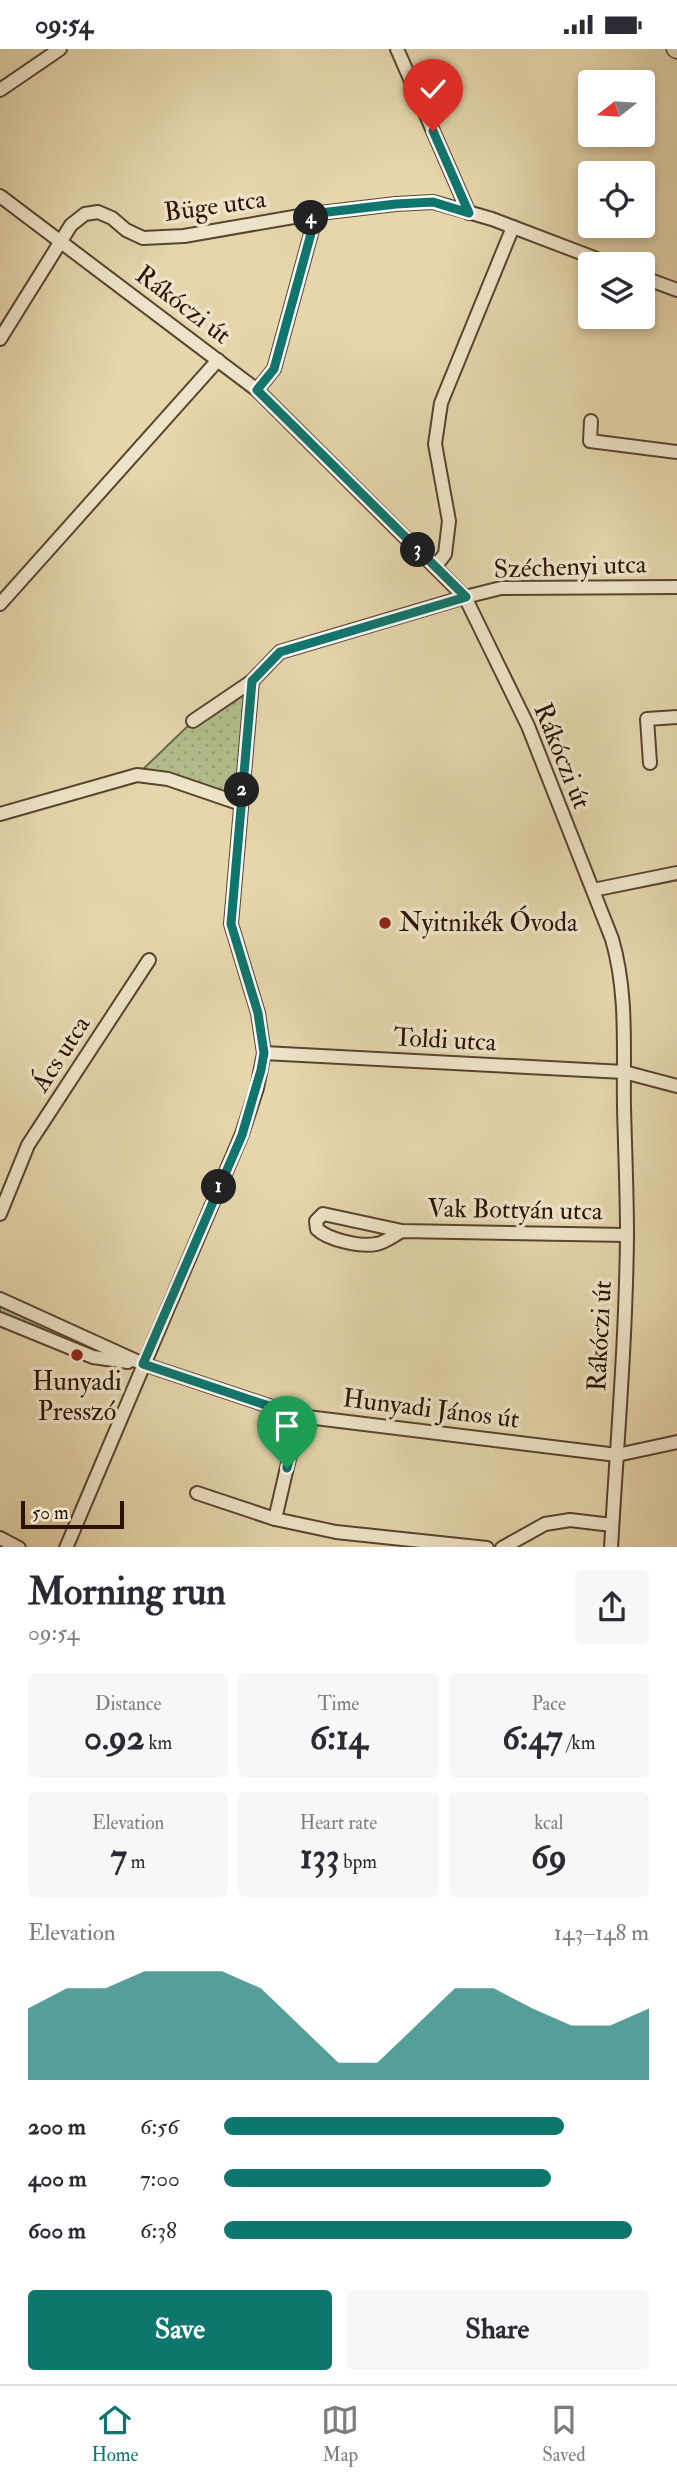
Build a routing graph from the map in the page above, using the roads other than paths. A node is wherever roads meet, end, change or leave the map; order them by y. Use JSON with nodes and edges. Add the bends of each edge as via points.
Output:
{"nodes":[{"id":1,"x":59,"y":49,"type":"edge"},
{"id":2,"x":397,"y":49,"type":"edge"},
{"id":3,"x":0,"y":90,"type":"edge"},
{"id":4,"x":0,"y":196,"type":"edge"},
{"id":5,"x":469,"y":213,"type":"junction"},
{"id":6,"x":311,"y":214,"type":"junction"},
{"id":7,"x":513,"y":227,"type":"junction"},
{"id":8,"x":60,"y":240,"type":"junction"},
{"id":9,"x":579,"y":252,"type":"edge"},
{"id":10,"x":655,"y":282,"type":"edge"},
{"id":11,"x":677,"y":290,"type":"edge"},
{"id":12,"x":0,"y":338,"type":"edge"},
{"id":13,"x":218,"y":360,"type":"junction"},
{"id":14,"x":257,"y":390,"type":"junction"},
{"id":15,"x":591,"y":421,"type":"dead end"},
{"id":16,"x":677,"y":452,"type":"edge"},
{"id":17,"x":435,"y":566,"type":"junction"},
{"id":18,"x":677,"y":587,"type":"edge"},
{"id":19,"x":466,"y":597,"type":"junction"},
{"id":20,"x":0,"y":604,"type":"edge"},
{"id":21,"x":252,"y":681,"type":"junction"},
{"id":22,"x":677,"y":717,"type":"edge"},
{"id":23,"x":193,"y":721,"type":"dead end"},
{"id":24,"x":650,"y":763,"type":"dead end"},
{"id":25,"x":241,"y":804,"type":"junction"},
{"id":26,"x":0,"y":813,"type":"edge"},
{"id":27,"x":677,"y":873,"type":"edge"},
{"id":28,"x":593,"y":890,"type":"junction"},
{"id":29,"x":149,"y":960,"type":"dead end"},
{"id":30,"x":264,"y":1053,"type":"junction"},
{"id":31,"x":624,"y":1072,"type":"junction"},
{"id":32,"x":677,"y":1086,"type":"edge"},
{"id":33,"x":0,"y":1214,"type":"edge"},
{"id":34,"x":402,"y":1231,"type":"junction"},
{"id":35,"x":627,"y":1235,"type":"junction"},
{"id":36,"x":0,"y":1299,"type":"edge"},
{"id":37,"x":0,"y":1319,"type":"edge"},
{"id":38,"x":143,"y":1364,"type":"junction"},
{"id":39,"x":299,"y":1416,"type":"junction"},
{"id":40,"x":677,"y":1442,"type":"edge"},
{"id":41,"x":617,"y":1455,"type":"junction"},
{"id":42,"x":197,"y":1493,"type":"dead end"},
{"id":43,"x":275,"y":1519,"type":"junction"},
{"id":44,"x":612,"y":1525,"type":"junction"},
{"id":45,"x":0,"y":1538,"type":"edge"},
{"id":46,"x":17,"y":1547,"type":"edge"},
{"id":47,"x":66,"y":1547,"type":"edge"},
{"id":48,"x":478,"y":1547,"type":"edge"},
{"id":49,"x":504,"y":1547,"type":"edge"},
{"id":50,"x":611,"y":1547,"type":"edge"}],
"edges":[{"from":1,"to":3,"type":"street"},
{"from":2,"to":5,"type":"street"},
{"from":4,"to":8,"type":"street","name":"Rákóczi út"},
{"from":5,"to":6,"type":"street","name":"Büge utca","via":[[433,202]]},
{"from":5,"to":7,"type":"street","name":"Büge utca"},
{"from":6,"to":8,"type":"street","name":"Büge utca","via":[[184,236],[143,238],[98,212],[85,214]]},
{"from":6,"to":14,"type":"street","via":[[312,230],[274,369]]},
{"from":7,"to":9,"type":"street","name":"Büge utca"},
{"from":7,"to":17,"type":"street","via":[[442,403],[435,444],[449,521],[444,554]]},
{"from":8,"to":12,"type":"street","name":"Büge utca"},
{"from":8,"to":13,"type":"street","name":"Rákóczi út"},
{"from":10,"to":11,"type":"street"},
{"from":13,"to":14,"type":"street","name":"Rákóczi út"},
{"from":13,"to":20,"type":"street"},
{"from":14,"to":17,"type":"street","name":"Rákóczi út"},
{"from":15,"to":16,"type":"street","via":[[590,441]]},
{"from":17,"to":19,"type":"street","name":"Rákóczi út"},
{"from":18,"to":19,"type":"street","name":"Széchenyi utca","via":[[501,588]]},
{"from":19,"to":21,"type":"street","name":"Széchenyi utca","via":[[280,652]]},
{"from":19,"to":28,"type":"street","name":"Rákóczi út","via":[[528,726]]},
{"from":21,"to":23,"type":"street","name":"Széchenyi utca"},
{"from":21,"to":25,"type":"street"},
{"from":22,"to":24,"type":"street","via":[[647,719]]},
{"from":25,"to":26,"type":"street","via":[[168,779],[137,775]]},
{"from":25,"to":30,"type":"street","via":[[231,924],[258,1013]]},
{"from":27,"to":28,"type":"street"},
{"from":28,"to":31,"type":"street","name":"Rákóczi út","via":[[619,964]]},
{"from":29,"to":33,"type":"street","name":"Ács utca","via":[[28,1145]]},
{"from":30,"to":31,"type":"street","name":"Toldi utca"},
{"from":30,"to":38,"type":"street","via":[[242,1135]]},
{"from":31,"to":32,"type":"street","name":"Toldi utca"},
{"from":31,"to":35,"type":"street","name":"Rákóczi út"},
{"from":34,"to":34,"type":"street","name":"Vak Bottyán utca","via":[[323,1214],[317,1221],[323,1235],[355,1243],[377,1244]]},
{"from":34,"to":35,"type":"street","name":"Vak Bottyán utca"},
{"from":35,"to":41,"type":"street","name":"Rákóczi út"},
{"from":36,"to":38,"type":"street","name":"Hunyadi János út"},
{"from":37,"to":38,"type":"street","name":"Hunyadi János út","via":[[93,1357]]},
{"from":38,"to":39,"type":"street","name":"Hunyadi János út"},
{"from":38,"to":47,"type":"street"},
{"from":39,"to":41,"type":"street","name":"Hunyadi János út"},
{"from":39,"to":43,"type":"street"},
{"from":40,"to":41,"type":"street","name":"Hunyadi János út"},
{"from":41,"to":44,"type":"street","name":"Rákóczi út"},
{"from":42,"to":43,"type":"street"},
{"from":43,"to":48,"type":"street","via":[[336,1532]]},
{"from":44,"to":49,"type":"street","via":[[570,1520],[545,1524]]},
{"from":44,"to":50,"type":"street","name":"Rákóczi út"},
{"from":45,"to":46,"type":"street"}]}
